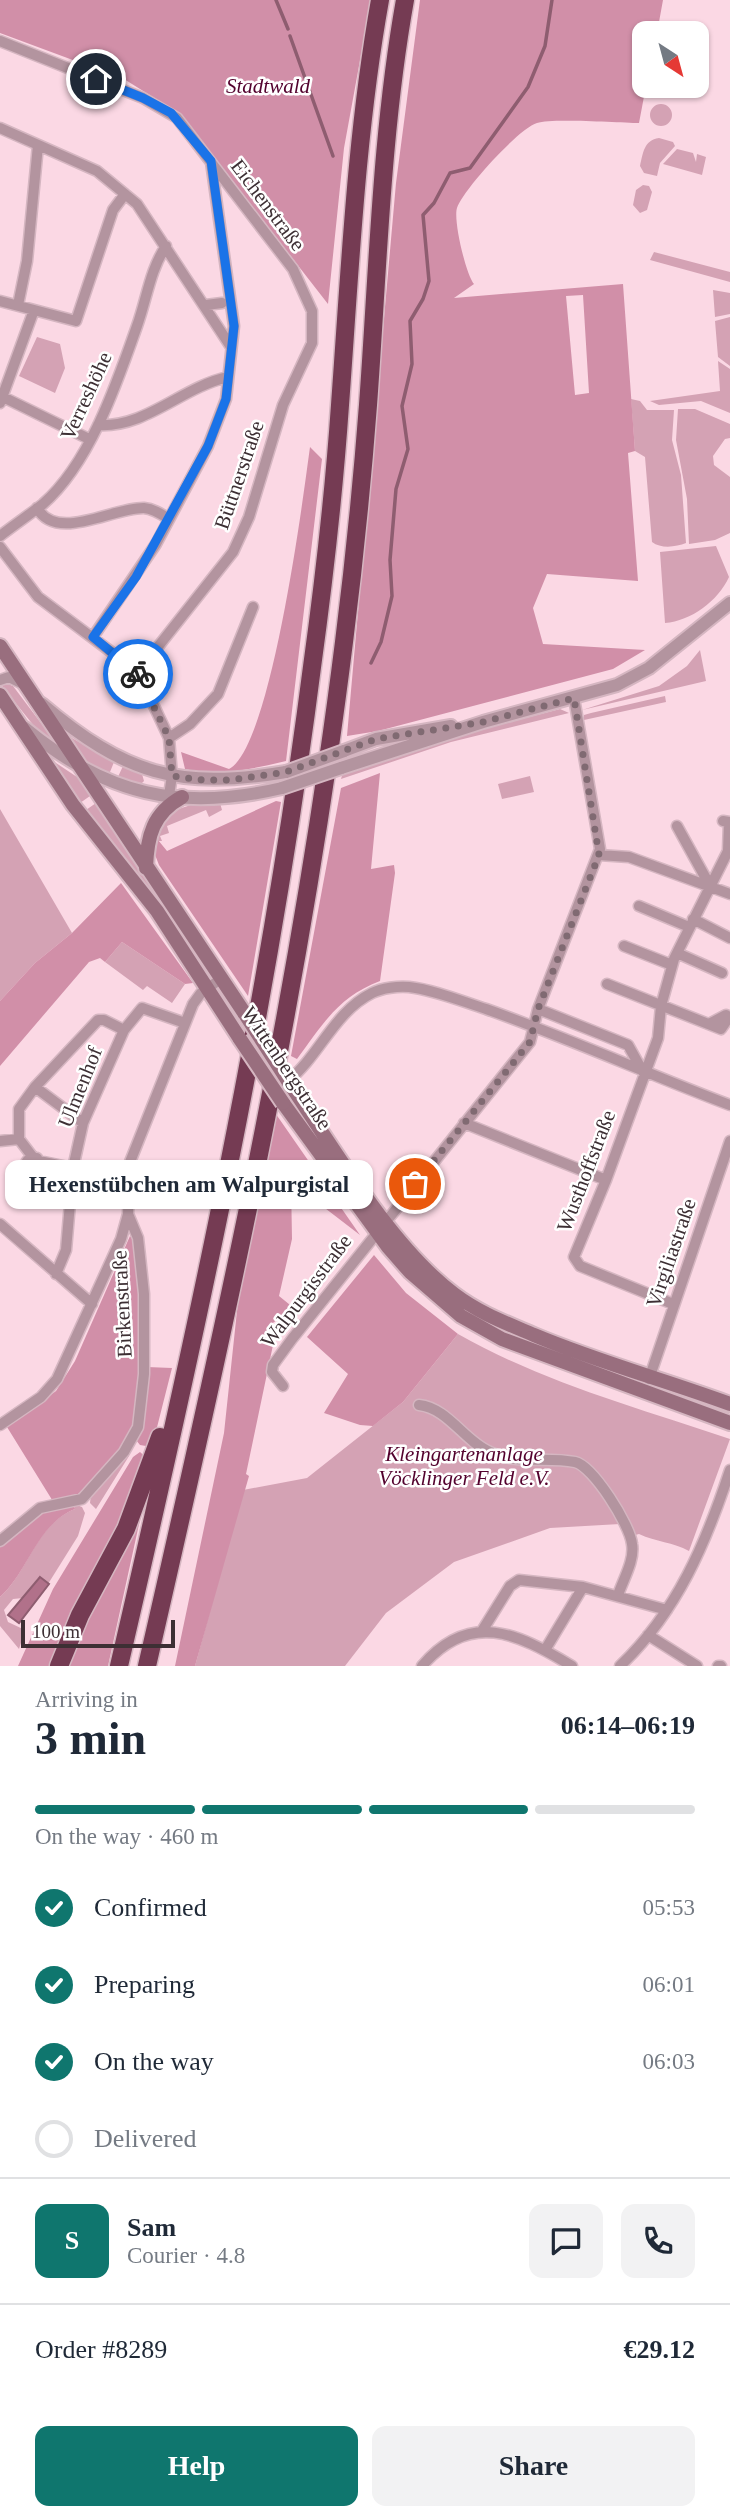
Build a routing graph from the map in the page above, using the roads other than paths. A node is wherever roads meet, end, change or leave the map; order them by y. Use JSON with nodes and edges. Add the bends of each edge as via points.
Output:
{"nodes":[{"id":1,"x":380,"y":0,"type":"edge"},
{"id":2,"x":405,"y":0,"type":"edge"},
{"id":3,"x":0,"y":41,"type":"edge"},
{"id":4,"x":0,"y":128,"type":"edge"},
{"id":5,"x":38,"y":145,"type":"junction"},
{"id":6,"x":211,"y":161,"type":"junction"},
{"id":7,"x":125,"y":194,"type":"junction"},
{"id":8,"x":166,"y":246,"type":"junction"},
{"id":9,"x":0,"y":301,"type":"edge"},
{"id":10,"x":222,"y":303,"type":"dead end"},
{"id":11,"x":18,"y":305,"type":"junction"},
{"id":12,"x":206,"y":305,"type":"junction"},
{"id":13,"x":34,"y":310,"type":"junction"},
{"id":14,"x":231,"y":347,"type":"junction"},
{"id":15,"x":311,"y":348,"type":"joint"},
{"id":16,"x":228,"y":377,"type":"junction"},
{"id":17,"x":1,"y":400,"type":"edge"},
{"id":18,"x":98,"y":425,"type":"junction"},
{"id":19,"x":89,"y":439,"type":"junction"},
{"id":20,"x":37,"y":508,"type":"junction"},
{"id":21,"x":169,"y":519,"type":"junction"},
{"id":22,"x":0,"y":536,"type":"edge"},
{"id":23,"x":0,"y":547,"type":"edge"},
{"id":24,"x":730,"y":603,"type":"edge"},
{"id":25,"x":253,"y":607,"type":"dead end"},
{"id":26,"x":93,"y":637,"type":"junction"},
{"id":27,"x":0,"y":646,"type":"edge"},
{"id":28,"x":138,"y":672,"type":"junction"},
{"id":29,"x":0,"y":680,"type":"edge"},
{"id":30,"x":28,"y":690,"type":"junction"},
{"id":31,"x":0,"y":695,"type":"edge"},
{"id":32,"x":574,"y":698,"type":"junction"},
{"id":33,"x":483,"y":722,"type":"junction"},
{"id":34,"x":20,"y":724,"type":"junction"},
{"id":35,"x":169,"y":738,"type":"junction"},
{"id":36,"x":79,"y":769,"type":"junction"},
{"id":37,"x":172,"y":776,"type":"junction"},
{"id":38,"x":175,"y":796,"type":"junction"},
{"id":39,"x":727,"y":822,"type":"edge"},
{"id":40,"x":677,"y":826,"type":"dead end"},
{"id":41,"x":729,"y":851,"type":"edge"},
{"id":42,"x":599,"y":855,"type":"junction"},
{"id":43,"x":146,"y":868,"type":"junction"},
{"id":44,"x":709,"y":884,"type":"junction"},
{"id":45,"x":730,"y":894,"type":"edge"},
{"id":46,"x":639,"y":906,"type":"dead end"},
{"id":47,"x":691,"y":923,"type":"junction"},
{"id":48,"x":730,"y":938,"type":"edge"},
{"id":49,"x":624,"y":946,"type":"dead end"},
{"id":50,"x":677,"y":953,"type":"junction"},
{"id":51,"x":672,"y":965,"type":"junction"},
{"id":52,"x":722,"y":973,"type":"dead end"},
{"id":53,"x":222,"y":978,"type":"junction"},
{"id":54,"x":607,"y":984,"type":"dead end"},
{"id":55,"x":208,"y":987,"type":"junction"},
{"id":56,"x":661,"y":1006,"type":"junction"},
{"id":57,"x":538,"y":1009,"type":"junction"},
{"id":58,"x":185,"y":1023,"type":"junction"},
{"id":59,"x":709,"y":1024,"type":"dead end"},
{"id":60,"x":535,"y":1026,"type":"junction"},
{"id":61,"x":124,"y":1030,"type":"junction"},
{"id":62,"x":644,"y":1072,"type":"junction"},
{"id":63,"x":288,"y":1081,"type":"junction"},
{"id":64,"x":35,"y":1087,"type":"junction"},
{"id":65,"x":730,"y":1105,"type":"edge"},
{"id":66,"x":83,"y":1123,"type":"junction"},
{"id":67,"x":464,"y":1123,"type":"junction"},
{"id":68,"x":19,"y":1139,"type":"junction"},
{"id":69,"x":730,"y":1141,"type":"edge"},
{"id":70,"x":0,"y":1142,"type":"edge"},
{"id":71,"x":73,"y":1168,"type":"junction"},
{"id":72,"x":606,"y":1180,"type":"junction"},
{"id":73,"x":128,"y":1214,"type":"junction"},
{"id":74,"x":0,"y":1224,"type":"edge"},
{"id":75,"x":381,"y":1226,"type":"junction"},
{"id":76,"x":56,"y":1273,"type":"junction"},
{"id":77,"x":92,"y":1304,"type":"junction"},
{"id":78,"x":673,"y":1304,"type":"junction"},
{"id":79,"x":187,"y":1365,"type":"junction"},
{"id":80,"x":649,"y":1379,"type":"junction"},
{"id":81,"x":283,"y":1386,"type":"dead end"},
{"id":82,"x":730,"y":1404,"type":"edge"},
{"id":83,"x":419,"y":1405,"type":"dead end"},
{"id":84,"x":730,"y":1423,"type":"edge"},
{"id":85,"x":0,"y":1425,"type":"edge"},
{"id":86,"x":730,"y":1470,"type":"edge"},
{"id":87,"x":0,"y":1541,"type":"edge"},
{"id":88,"x":583,"y":1587,"type":"junction"},
{"id":89,"x":618,"y":1595,"type":"junction"},
{"id":90,"x":667,"y":1610,"type":"junction"},
{"id":91,"x":482,"y":1631,"type":"junction"},
{"id":92,"x":648,"y":1636,"type":"junction"},
{"id":93,"x":545,"y":1650,"type":"junction"},
{"id":94,"x":149,"y":1661,"type":"edge"},
{"id":95,"x":59,"y":1666,"type":"edge"},
{"id":96,"x":119,"y":1666,"type":"edge"},
{"id":97,"x":422,"y":1666,"type":"edge"},
{"id":98,"x":572,"y":1666,"type":"edge"},
{"id":99,"x":620,"y":1666,"type":"edge"},
{"id":100,"x":697,"y":1666,"type":"edge"}],
"edges":[{"from":1,"to":79,"type":"highway","via":[[362,132],[339,423],[301,752],[263,987]]},
{"from":2,"to":94,"type":"highway","via":[[383,164],[368,405],[344,640],[304,915],[255,1174]]},
{"from":3,"to":6,"type":"street","name":"Eichenstraße","via":[[166,110]]},
{"from":4,"to":5,"type":"street"},
{"from":5,"to":7,"type":"street","via":[[97,171]]},
{"from":5,"to":11,"type":"street"},
{"from":6,"to":14,"type":"street","via":[[232,302]]},
{"from":6,"to":15,"type":"street","name":"Eichenstraße","via":[[293,269],[312,311]]},
{"from":7,"to":8,"type":"street"},
{"from":7,"to":13,"type":"street","via":[[113,210],[79,319],[72,322]]},
{"from":8,"to":12,"type":"street"},
{"from":8,"to":18,"type":"street","name":"Verreshöhe","via":[[153,265],[131,345]]},
{"from":9,"to":11,"type":"street"},
{"from":10,"to":12,"type":"street"},
{"from":11,"to":13,"type":"street"},
{"from":12,"to":14,"type":"street"},
{"from":13,"to":17,"type":"street"},
{"from":14,"to":16,"type":"street"},
{"from":15,"to":28,"type":"street","name":"Büttnerstraße","via":[[283,405],[249,517],[233,552]]},
{"from":16,"to":18,"type":"street","via":[[196,387],[137,419]]},
{"from":16,"to":21,"type":"street","via":[[226,399],[208,446]]},
{"from":17,"to":19,"type":"street"},
{"from":18,"to":19,"type":"street","name":"Verreshöhe"},
{"from":19,"to":20,"type":"street","name":"Verreshöhe","via":[[70,471]]},
{"from":20,"to":21,"type":"street","via":[[58,523],[141,508]]},
{"from":20,"to":22,"type":"street","name":"Verreshöhe"},
{"from":21,"to":26,"type":"street","via":[[136,577]]},
{"from":23,"to":26,"type":"street","via":[[38,597]]},
{"from":24,"to":32,"type":"street","via":[[638,675]]},
{"from":25,"to":35,"type":"street","via":[[218,694],[190,724]]},
{"from":26,"to":28,"type":"street"},
{"from":27,"to":30,"type":"main road","name":"Wittenbergstraße"},
{"from":28,"to":35,"type":"street"},
{"from":29,"to":30,"type":"street","via":[[9,677]]},
{"from":30,"to":36,"type":"main road","name":"Wittenbergstraße"},
{"from":30,"to":37,"type":"street","via":[[98,747],[146,770]]},
{"from":31,"to":34,"type":"main road","name":"Wittenbergstraße"},
{"from":32,"to":33,"type":"street"},
{"from":32,"to":42,"type":"street"},
{"from":33,"to":37,"type":"street","bridge":true,"via":[[410,732],[286,772],[231,780]]},
{"from":33,"to":38,"type":"street","bridge":true,"via":[[282,788],[228,799]]},
{"from":34,"to":36,"type":"street"},
{"from":34,"to":55,"type":"main road","name":"Wittenbergstraße"},
{"from":35,"to":37,"type":"street"},
{"from":36,"to":38,"type":"street","via":[[111,783]]},
{"from":36,"to":43,"type":"main road","name":"Wittenbergstraße"},
{"from":37,"to":38,"type":"street"},
{"from":38,"to":43,"type":"main road","via":[[158,817],[147,844]]},
{"from":39,"to":41,"type":"street"},
{"from":40,"to":44,"type":"street"},
{"from":41,"to":44,"type":"street","name":"Wusthoffstraße"},
{"from":42,"to":44,"type":"street","via":[[629,857]]},
{"from":42,"to":57,"type":"street","name":"Walpurgisstraße"},
{"from":43,"to":53,"type":"main road","name":"Wittenbergstraße"},
{"from":44,"to":45,"type":"street"},
{"from":44,"to":47,"type":"street","name":"Wusthoffstraße"},
{"from":46,"to":47,"type":"street"},
{"from":47,"to":48,"type":"street"},
{"from":47,"to":50,"type":"street","name":"Wusthoffstraße"},
{"from":49,"to":51,"type":"street"},
{"from":50,"to":51,"type":"street","name":"Wusthoffstraße"},
{"from":50,"to":52,"type":"street"},
{"from":51,"to":56,"type":"street","name":"Wusthoffstraße"},
{"from":53,"to":55,"type":"street","name":"Birkenstraße"},
{"from":53,"to":63,"type":"main road","name":"Wittenbergstraße","bridge":true},
{"from":54,"to":56,"type":"street"},
{"from":55,"to":58,"type":"street","name":"Birkenstraße"},
{"from":55,"to":75,"type":"main road","name":"Wittenbergstraße","bridge":true,"via":[[283,1103]]},
{"from":56,"to":59,"type":"street"},
{"from":56,"to":62,"type":"street","name":"Wusthoffstraße","via":[[658,1038]]},
{"from":57,"to":60,"type":"street","name":"Walpurgisstraße"},
{"from":57,"to":62,"type":"street","via":[[628,1045]]},
{"from":58,"to":61,"type":"street","name":"Ulmenhof","via":[[142,1008]]},
{"from":58,"to":73,"type":"street","name":"Birkenstraße","via":[[130,1162]]},
{"from":60,"to":62,"type":"street"},
{"from":60,"to":63,"type":"street","via":[[424,990],[376,991],[344,1013]]},
{"from":60,"to":67,"type":"street","name":"Walpurgisstraße","via":[[530,1042]]},
{"from":61,"to":64,"type":"street","via":[[98,1020]]},
{"from":61,"to":66,"type":"street","name":"Ulmenhof"},
{"from":62,"to":65,"type":"street"},
{"from":62,"to":72,"type":"street","name":"Wusthoffstraße"},
{"from":63,"to":75,"type":"main road","name":"Wittenbergstraße"},
{"from":64,"to":66,"type":"street"},
{"from":64,"to":68,"type":"street","via":[[19,1109]]},
{"from":66,"to":71,"type":"street","name":"Ulmenhof"},
{"from":67,"to":72,"type":"street"},
{"from":67,"to":75,"type":"street","name":"Walpurgisstraße"},
{"from":68,"to":70,"type":"street"},
{"from":68,"to":71,"type":"street","via":[[35,1157]]},
{"from":69,"to":78,"type":"street","name":"Virgiliastraße"},
{"from":71,"to":76,"type":"street","name":"Ulmenhof","via":[[66,1250]]},
{"from":72,"to":78,"type":"street","name":"Wusthoffstraße","via":[[574,1260]]},
{"from":73,"to":77,"type":"street"},
{"from":73,"to":87,"type":"street","name":"Birkenstraße","via":[[143,1268],[144,1374],[138,1427],[124,1452],[82,1499],[40,1508]]},
{"from":74,"to":76,"type":"street"},
{"from":75,"to":80,"type":"main road","name":"Wittenbergstraße","via":[[478,1311]]},
{"from":75,"to":81,"type":"street","name":"Walpurgisstraße","via":[[274,1365],[272,1373]]},
{"from":75,"to":84,"type":"main road","name":"Wittenbergstraße","via":[[410,1272],[461,1316],[502,1339]]},
{"from":76,"to":77,"type":"street"},
{"from":77,"to":85,"type":"street","via":[[57,1379],[41,1397]]},
{"from":78,"to":80,"type":"street","name":"Virgiliastraße"},
{"from":79,"to":95,"type":"highway","via":[[172,1395],[132,1518],[80,1615]]},
{"from":79,"to":96,"type":"highway"},
{"from":80,"to":82,"type":"main road","name":"Wittenbergstraße"},
{"from":83,"to":89,"type":"street","via":[[436,1410],[497,1456],[571,1461],[588,1469],[632,1542],[632,1556]]},
{"from":86,"to":90,"type":"street","via":[[704,1543]]},
{"from":88,"to":89,"type":"street"},
{"from":88,"to":91,"type":"street","via":[[524,1580],[510,1586]]},
{"from":88,"to":93,"type":"street"},
{"from":89,"to":90,"type":"street"},
{"from":90,"to":92,"type":"street"},
{"from":91,"to":93,"type":"street"},
{"from":91,"to":97,"type":"street","via":[[448,1640]]},
{"from":92,"to":99,"type":"street"},
{"from":92,"to":100,"type":"street"},
{"from":93,"to":98,"type":"street"}]}
